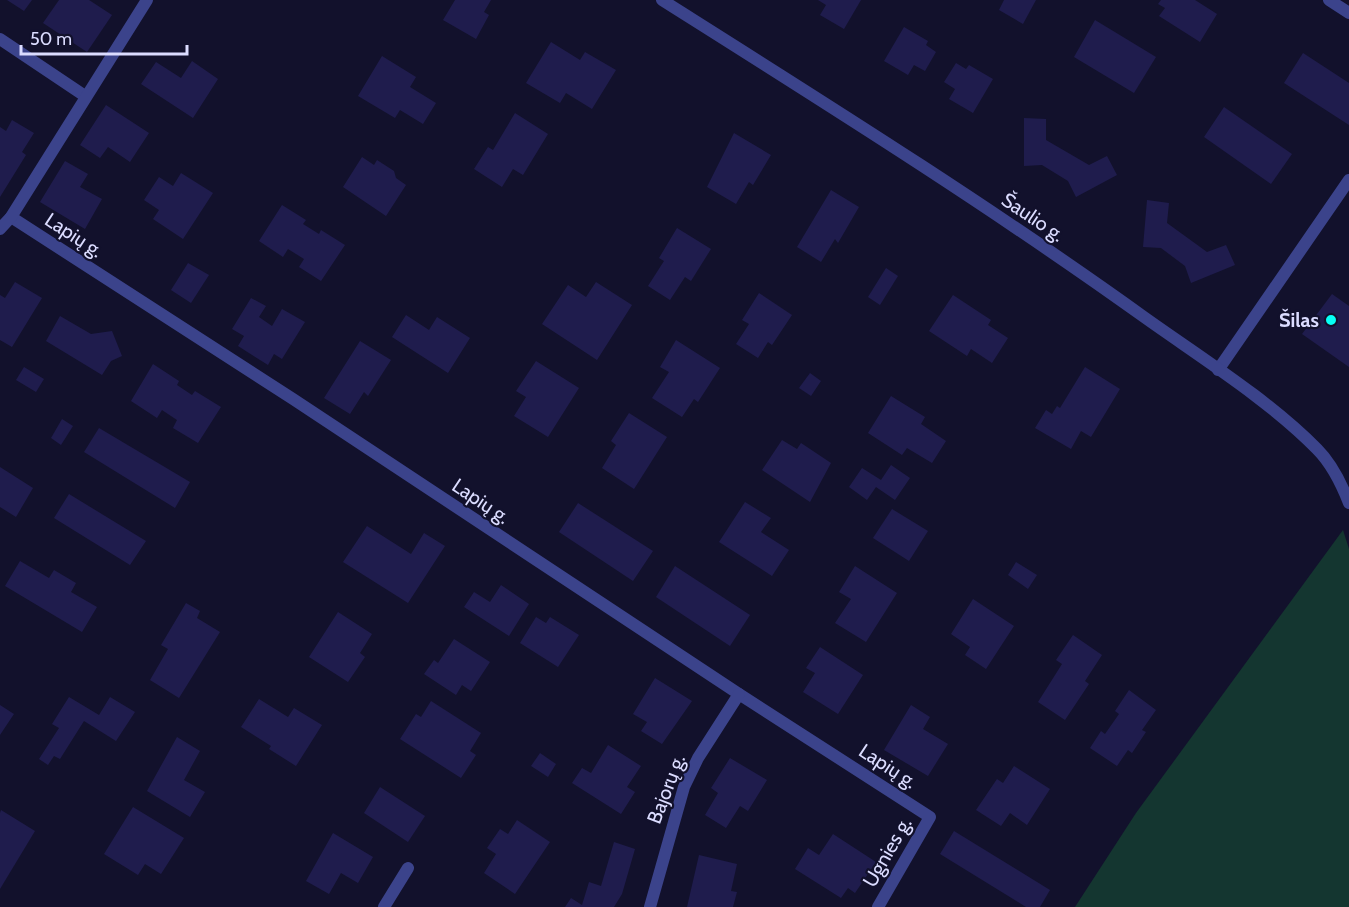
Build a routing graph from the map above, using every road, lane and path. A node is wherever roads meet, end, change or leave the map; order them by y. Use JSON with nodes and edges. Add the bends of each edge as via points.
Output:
{"nodes":[{"id":1,"x":147,"y":0,"type":"edge"},
{"id":2,"x":662,"y":0,"type":"edge"},
{"id":3,"x":1329,"y":0,"type":"edge"},
{"id":4,"x":1349,"y":13,"type":"edge"},
{"id":5,"x":0,"y":39,"type":"edge"},
{"id":6,"x":85,"y":96,"type":"junction"},
{"id":7,"x":1349,"y":180,"type":"edge"},
{"id":8,"x":11,"y":217,"type":"junction"},
{"id":9,"x":0,"y":229,"type":"edge"},
{"id":10,"x":1218,"y":370,"type":"junction"},
{"id":11,"x":1349,"y":503,"type":"edge"},
{"id":12,"x":739,"y":694,"type":"junction"},
{"id":13,"x":930,"y":817,"type":"joint"},
{"id":14,"x":408,"y":868,"type":"dead end"},
{"id":15,"x":384,"y":907,"type":"edge"},
{"id":16,"x":650,"y":907,"type":"edge"},
{"id":17,"x":878,"y":907,"type":"edge"}],
"edges":[{"from":1,"to":6,"type":"street"},
{"from":2,"to":10,"type":"street","name":"Šaulio g.","via":[[1091,279]]},
{"from":3,"to":4,"type":"street"},
{"from":5,"to":6,"type":"street"},
{"from":6,"to":8,"type":"street"},
{"from":7,"to":10,"type":"street"},
{"from":8,"to":9,"type":"street"},
{"from":8,"to":12,"type":"street","name":"Lapių g."},
{"from":10,"to":11,"type":"street","name":"Šaulio g.","via":[[1319,451]]},
{"from":12,"to":13,"type":"street","name":"Lapių g."},
{"from":12,"to":16,"type":"street","name":"Bajorų g.","via":[[684,787]]},
{"from":13,"to":17,"type":"street","name":"Ugnies g."},
{"from":14,"to":15,"type":"street"}]}
